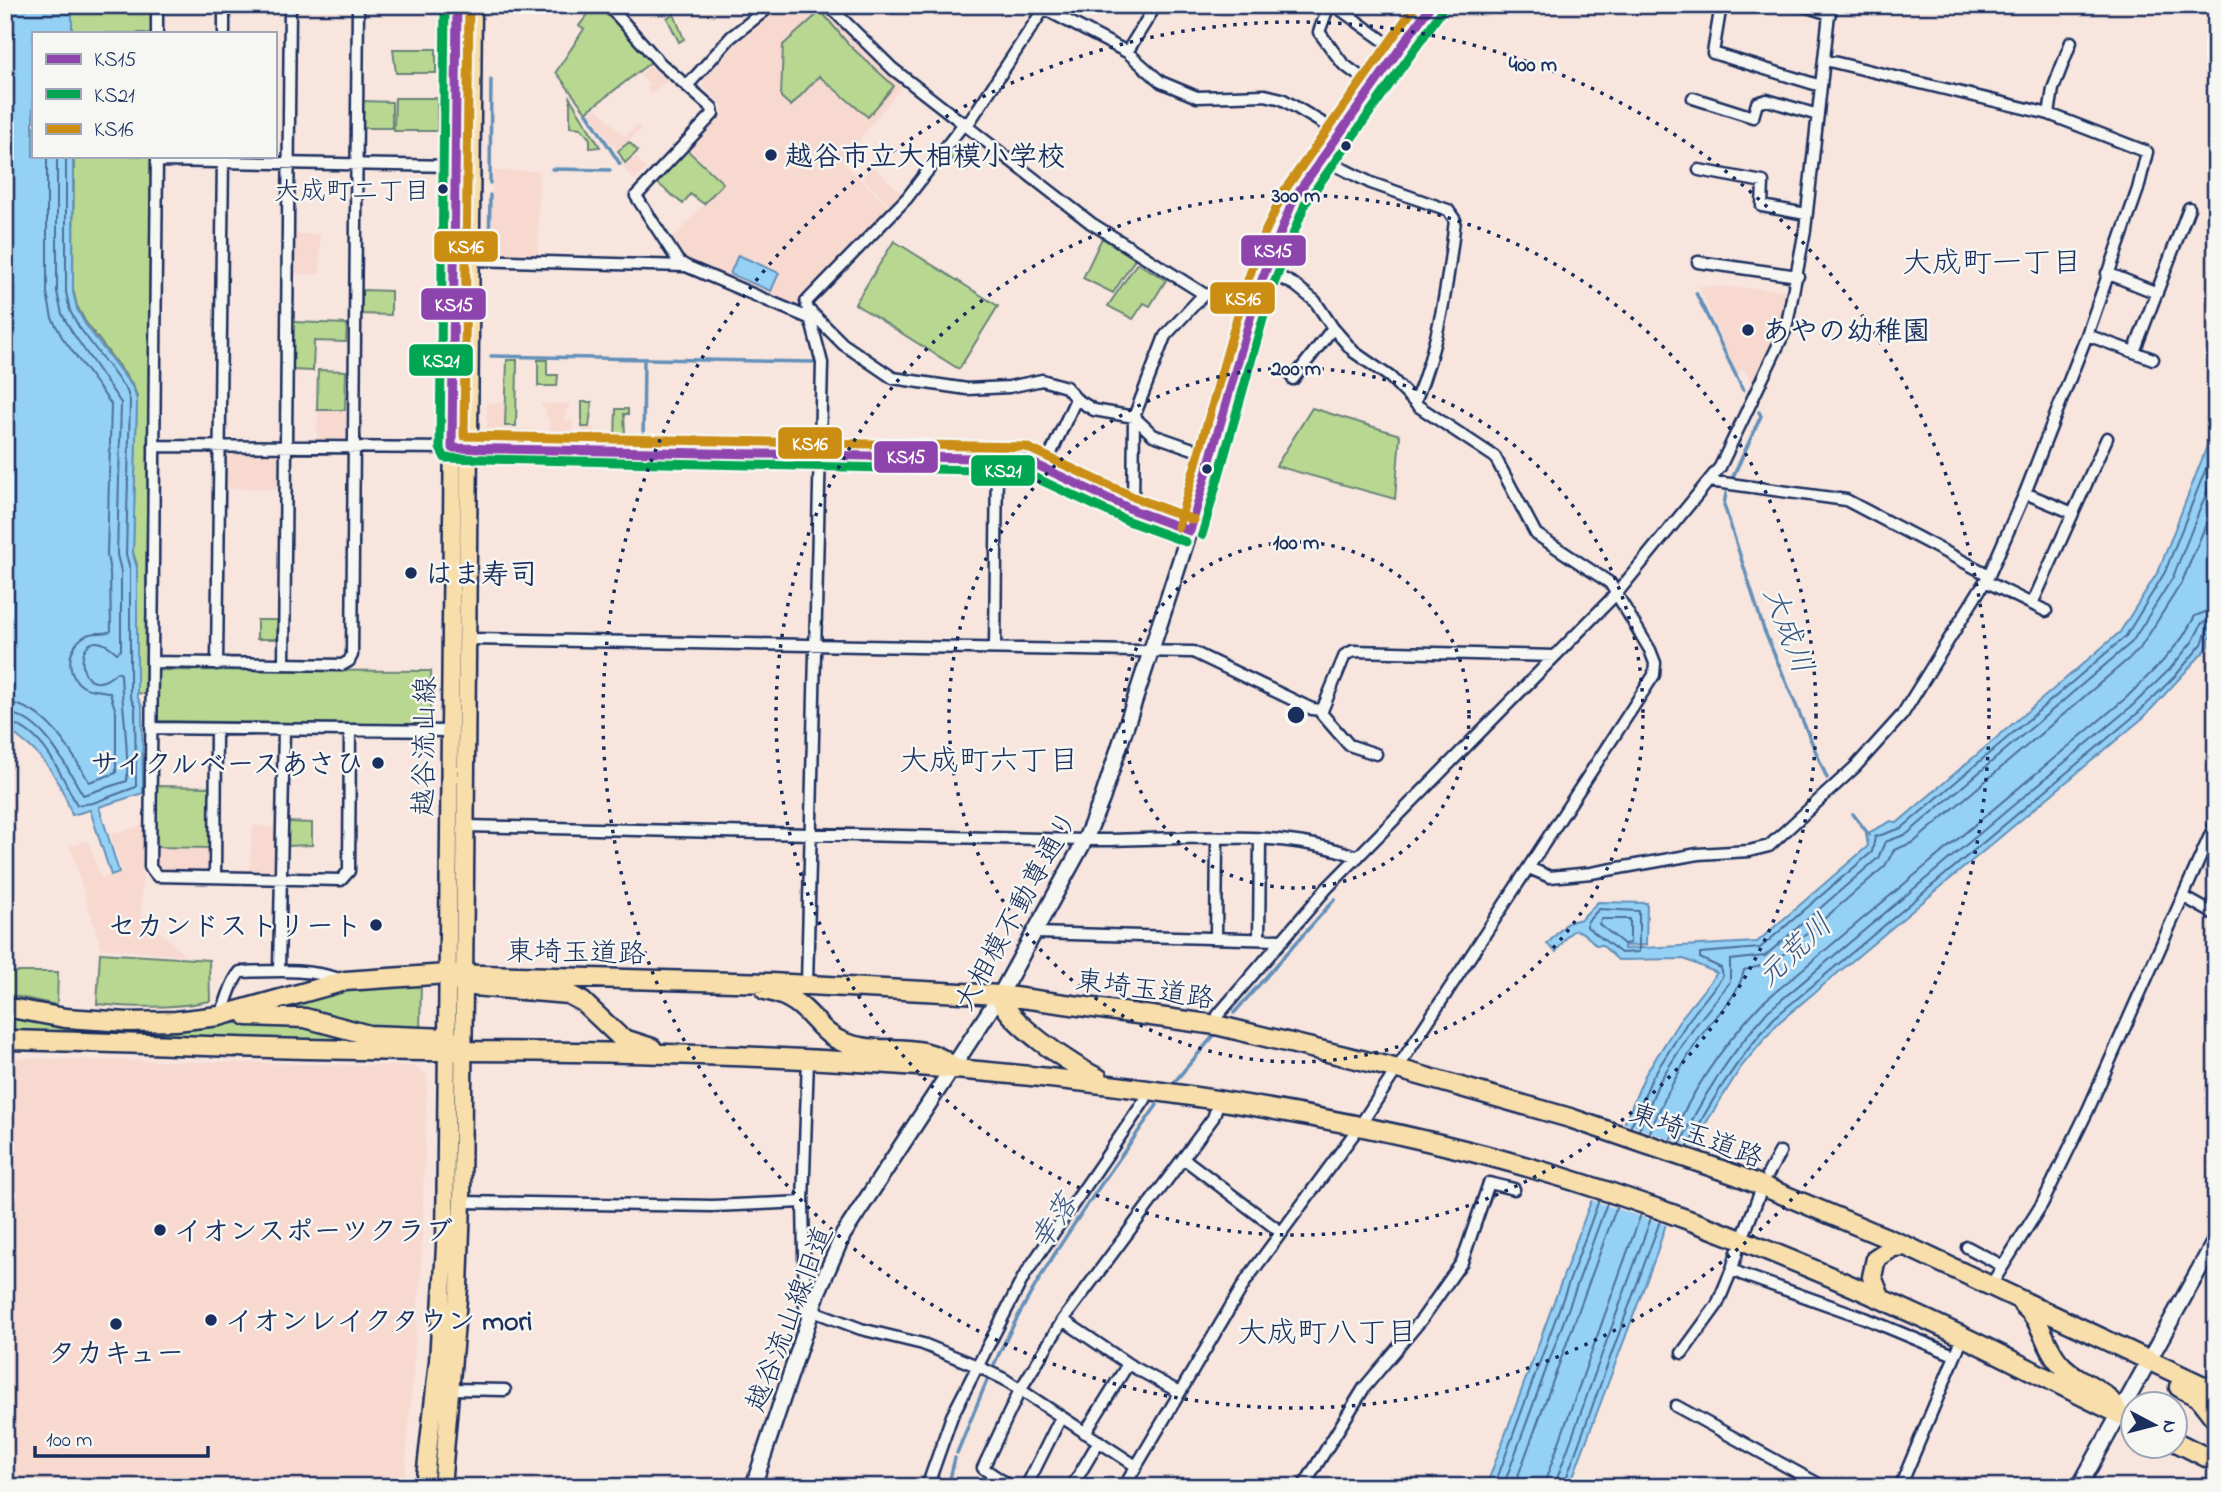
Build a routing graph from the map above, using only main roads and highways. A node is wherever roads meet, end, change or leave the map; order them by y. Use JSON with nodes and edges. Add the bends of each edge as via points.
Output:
{"nodes":[{"id":1,"x":457,"y":5,"type":"edge"},
{"id":2,"x":473,"y":5,"type":"edge"},
{"id":3,"x":458,"y":977,"type":"junction"},
{"id":4,"x":722,"y":982,"type":"junction"},
{"id":5,"x":1000,"y":995,"type":"junction"},
{"id":6,"x":5,"y":1007,"type":"edge"},
{"id":7,"x":219,"y":1016,"type":"junction"},
{"id":8,"x":5,"y":1040,"type":"edge"},
{"id":9,"x":453,"y":1046,"type":"junction"},
{"id":10,"x":686,"y":1055,"type":"junction"},
{"id":11,"x":954,"y":1068,"type":"junction"},
{"id":12,"x":1111,"y":1084,"type":"junction"},
{"id":13,"x":1906,"y":1246,"type":"junction"},
{"id":14,"x":1999,"y":1289,"type":"junction"},
{"id":15,"x":1881,"y":1299,"type":"junction"},
{"id":16,"x":2150,"y":1362,"type":"junction"},
{"id":17,"x":2216,"y":1392,"type":"edge"},
{"id":18,"x":2120,"y":1410,"type":"edge"},
{"id":19,"x":2120,"y":1415,"type":"edge"},
{"id":20,"x":2216,"y":1420,"type":"edge"},
{"id":21,"x":2190,"y":1449,"type":"edge"},
{"id":22,"x":2216,"y":1461,"type":"edge"},
{"id":23,"x":424,"y":1487,"type":"edge"},
{"id":24,"x":442,"y":1487,"type":"edge"}],
"edges":[{"from":1,"to":3,"type":"main road","name":"越谷流山線","via":[[450,730]]},
{"from":2,"to":3,"type":"main road","name":"越谷流山線","via":[[470,639],[467,826]]},
{"from":3,"to":4,"type":"highway","name":"東埼玉道路"},
{"from":3,"to":7,"type":"highway","name":"東埼玉道路","via":[[345,981]]},
{"from":3,"to":9,"type":"main road","name":"越谷流山線"},
{"from":3,"to":10,"type":"highway","via":[[568,994],[621,1038]]},
{"from":4,"to":5,"type":"highway","name":"東埼玉道路"},
{"from":4,"to":11,"type":"highway","via":[[795,999],[842,1042],[932,1052]]},
{"from":5,"to":12,"type":"highway","via":[[1001,1004],[1016,1019],[1081,1070]]},
{"from":5,"to":13,"type":"highway","name":"東埼玉道路","via":[[1216,1025],[1398,1069],[1570,1118],[1736,1175]]},
{"from":6,"to":7,"type":"highway","name":"東埼玉道路","via":[[65,1018],[128,1022]]},
{"from":7,"to":9,"type":"highway","via":[[291,1017],[369,1035]]},
{"from":8,"to":9,"type":"highway"},
{"from":9,"to":10,"type":"highway"},
{"from":9,"to":23,"type":"main road","name":"越谷流山線","via":[[443,1290]]},
{"from":9,"to":24,"type":"main road","name":"越谷流山線","via":[[462,1202]]},
{"from":10,"to":11,"type":"highway"},
{"from":11,"to":12,"type":"highway"},
{"from":12,"to":15,"type":"highway","via":[[1441,1144],[1552,1175],[1716,1231]]},
{"from":13,"to":14,"type":"highway","name":"東埼玉道路"},
{"from":13,"to":15,"type":"highway","via":[[1893,1247],[1876,1258],[1872,1278]]},
{"from":14,"to":16,"type":"highway","name":"東埼玉道路"},
{"from":14,"to":18,"type":"highway","via":[[2037,1318],[2058,1361],[2107,1394]]},
{"from":15,"to":19,"type":"highway"},
{"from":16,"to":17,"type":"highway","name":"東埼玉道路"},
{"from":16,"to":20,"type":"highway","via":[[2169,1381],[2206,1404]]},
{"from":21,"to":22,"type":"highway"}]}
